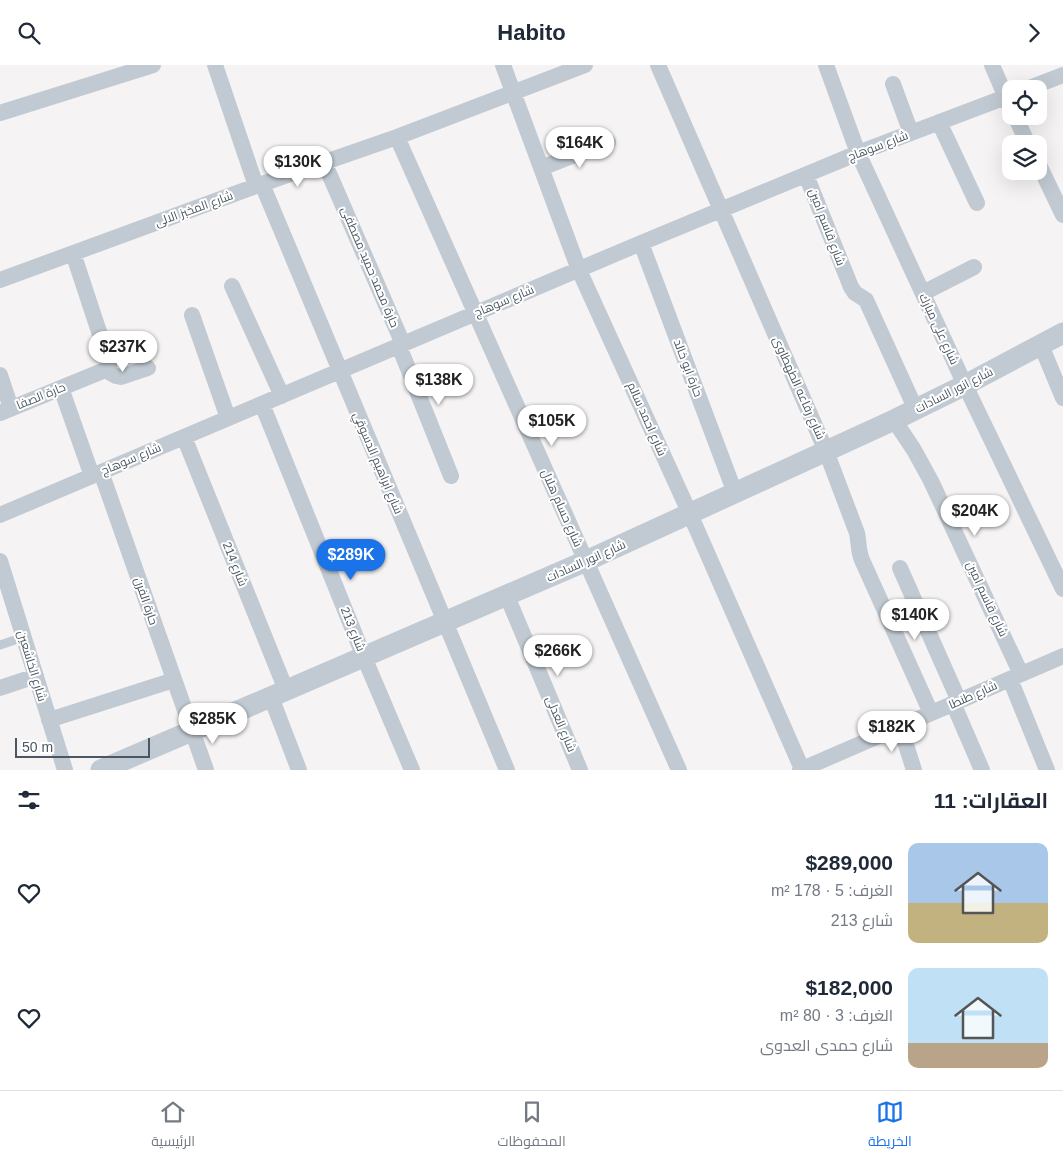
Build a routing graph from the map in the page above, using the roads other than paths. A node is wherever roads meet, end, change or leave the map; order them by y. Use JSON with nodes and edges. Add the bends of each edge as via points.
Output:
{"nodes":[{"id":1,"x":153,"y":65,"type":"edge"},
{"id":2,"x":215,"y":65,"type":"edge"},
{"id":3,"x":503,"y":65,"type":"edge"},
{"id":4,"x":585,"y":65,"type":"edge"},
{"id":5,"x":658,"y":65,"type":"edge"},
{"id":6,"x":826,"y":65,"type":"edge"},
{"id":7,"x":992,"y":65,"type":"edge"},
{"id":8,"x":1063,"y":75,"type":"edge"},
{"id":9,"x":1047,"y":81,"type":"edge"},
{"id":10,"x":893,"y":84,"type":"dead end"},
{"id":11,"x":1002,"y":86,"type":"edge"},
{"id":12,"x":513,"y":92,"type":"junction"},
{"id":13,"x":1002,"y":102,"type":"edge"},
{"id":14,"x":0,"y":113,"type":"edge"},
{"id":15,"x":939,"y":123,"type":"junction"},
{"id":16,"x":911,"y":133,"type":"junction"},
{"id":17,"x":397,"y":137,"type":"junction"},
{"id":18,"x":608,"y":142,"type":"dead end"},
{"id":19,"x":858,"y":153,"type":"junction"},
{"id":20,"x":324,"y":162,"type":"junction"},
{"id":21,"x":541,"y":168,"type":"junction"},
{"id":22,"x":806,"y":175,"type":"junction"},
{"id":23,"x":1047,"y":177,"type":"edge"},
{"id":24,"x":259,"y":185,"type":"junction"},
{"id":25,"x":1058,"y":193,"type":"edge"},
{"id":26,"x":977,"y":203,"type":"dead end"},
{"id":27,"x":721,"y":210,"type":"junction"},
{"id":28,"x":1063,"y":215,"type":"edge"},
{"id":29,"x":641,"y":243,"type":"junction"},
{"id":30,"x":73,"y":253,"type":"junction"},
{"id":31,"x":974,"y":267,"type":"dead end"},
{"id":32,"x":579,"y":270,"type":"junction"},
{"id":33,"x":0,"y":280,"type":"edge"},
{"id":34,"x":232,"y":286,"type":"dead end"},
{"id":35,"x":923,"y":293,"type":"junction"},
{"id":36,"x":476,"y":314,"type":"junction"},
{"id":37,"x":192,"y":315,"type":"dead end"},
{"id":38,"x":1063,"y":333,"type":"edge"},
{"id":39,"x":401,"y":345,"type":"junction"},
{"id":40,"x":1041,"y":345,"type":"junction"},
{"id":41,"x":148,"y":368,"type":"dead end"},
{"id":42,"x":106,"y":370,"type":"junction"},
{"id":43,"x":340,"y":371,"type":"junction"},
{"id":44,"x":0,"y":375,"type":"edge"},
{"id":45,"x":965,"y":385,"type":"junction"},
{"id":46,"x":61,"y":388,"type":"junction"},
{"id":47,"x":282,"y":396,"type":"junction"},
{"id":48,"x":1063,"y":399,"type":"edge"},
{"id":49,"x":262,"y":404,"type":"junction"},
{"id":50,"x":6,"y":410,"type":"edge"},
{"id":51,"x":916,"y":410,"type":"junction"},
{"id":52,"x":228,"y":418,"type":"junction"},
{"id":53,"x":894,"y":420,"type":"junction"},
{"id":54,"x":184,"y":437,"type":"junction"},
{"id":55,"x":826,"y":451,"type":"junction"},
{"id":56,"x":97,"y":474,"type":"junction"},
{"id":57,"x":451,"y":477,"type":"dead end"},
{"id":58,"x":736,"y":493,"type":"junction"},
{"id":59,"x":690,"y":514,"type":"junction"},
{"id":60,"x":0,"y":515,"type":"edge"},
{"id":61,"x":0,"y":561,"type":"edge"},
{"id":62,"x":586,"y":561,"type":"junction"},
{"id":63,"x":900,"y":568,"type":"dead end"},
{"id":64,"x":1063,"y":589,"type":"edge"},
{"id":65,"x":507,"y":596,"type":"junction"},
{"id":66,"x":445,"y":622,"type":"junction"},
{"id":67,"x":24,"y":637,"type":"junction"},
{"id":68,"x":0,"y":645,"type":"edge"},
{"id":69,"x":1063,"y":656,"type":"edge"},
{"id":70,"x":364,"y":657,"type":"junction"},
{"id":71,"x":36,"y":676,"type":"junction"},
{"id":72,"x":1016,"y":676,"type":"junction"},
{"id":73,"x":174,"y":680,"type":"junction"},
{"id":74,"x":0,"y":688,"type":"edge"},
{"id":75,"x":278,"y":694,"type":"junction"},
{"id":76,"x":956,"y":702,"type":"junction"},
{"id":77,"x":931,"y":713,"type":"junction"},
{"id":78,"x":50,"y":720,"type":"junction"},
{"id":79,"x":900,"y":727,"type":"junction"},
{"id":80,"x":192,"y":731,"type":"junction"},
{"id":81,"x":805,"y":769,"type":"edge"},
{"id":82,"x":65,"y":770,"type":"edge"},
{"id":83,"x":101,"y":770,"type":"edge"},
{"id":84,"x":206,"y":770,"type":"edge"},
{"id":85,"x":299,"y":770,"type":"edge"},
{"id":86,"x":412,"y":770,"type":"edge"},
{"id":87,"x":507,"y":770,"type":"edge"},
{"id":88,"x":580,"y":770,"type":"edge"},
{"id":89,"x":679,"y":770,"type":"edge"},
{"id":90,"x":914,"y":770,"type":"edge"},
{"id":91,"x":982,"y":770,"type":"edge"},
{"id":92,"x":1047,"y":770,"type":"edge"}],
"edges":[{"from":1,"to":14,"type":"street"},
{"from":2,"to":24,"type":"street","name":"شارع ابراهيم الدسوقي"},
{"from":3,"to":12,"type":"street","name":"شارع احمد سالم"},
{"from":4,"to":12,"type":"street","name":"شارع المخبز الالى"},
{"from":5,"to":27,"type":"street","name":"شارع رفاعه الطهطاوى"},
{"from":6,"to":19,"type":"street","name":"شارع على مبارك"},
{"from":7,"to":11,"type":"street"},
{"from":8,"to":9,"type":"street"},
{"from":10,"to":16,"type":"street"},
{"from":12,"to":17,"type":"street","name":"شارع المخبز الالى"},
{"from":12,"to":21,"type":"street","name":"شارع احمد سالم"},
{"from":13,"to":15,"type":"street","name":"شارع سوهاج"},
{"from":15,"to":16,"type":"street","name":"شارع سوهاج"},
{"from":15,"to":26,"type":"street"},
{"from":16,"to":19,"type":"street","name":"شارع سوهاج"},
{"from":17,"to":20,"type":"street","name":"شارع المخبز الالى"},
{"from":17,"to":36,"type":"street","name":"شارع حسام هلال"},
{"from":18,"to":21,"type":"street"},
{"from":19,"to":22,"type":"street","name":"شارع سوهاج"},
{"from":19,"to":35,"type":"street","name":"شارع على مبارك"},
{"from":20,"to":24,"type":"street","name":"شارع المخبز الالى"},
{"from":20,"to":39,"type":"street","name":"حارة محمد حميد مصطفى"},
{"from":21,"to":32,"type":"street","name":"شارع احمد سالم"},
{"from":22,"to":27,"type":"street","name":"شارع سوهاج"},
{"from":22,"to":51,"type":"street","name":"شارع قاسم امين","via":[[851,287],[866,300]]},
{"from":23,"to":25,"type":"street"},
{"from":24,"to":30,"type":"street","name":"شارع المخبز الالى"},
{"from":24,"to":43,"type":"street","name":"شارع ابراهيم الدسوقي"},
{"from":25,"to":28,"type":"street"},
{"from":27,"to":29,"type":"street","name":"شارع سوهاج"},
{"from":27,"to":55,"type":"street","name":"شارع رفاعه الطهطاوى"},
{"from":29,"to":32,"type":"street","name":"شارع سوهاج"},
{"from":29,"to":58,"type":"street","name":"حارة ابو خالد"},
{"from":30,"to":33,"type":"street","name":"شارع المخبز الالى"},
{"from":30,"to":42,"type":"street","via":[[109,362]]},
{"from":31,"to":35,"type":"street"},
{"from":32,"to":36,"type":"street","name":"شارع سوهاج"},
{"from":32,"to":59,"type":"street","name":"شارع احمد سالم"},
{"from":34,"to":47,"type":"street"},
{"from":35,"to":45,"type":"street","name":"شارع على مبارك"},
{"from":36,"to":39,"type":"street","name":"شارع سوهاج"},
{"from":36,"to":62,"type":"street","name":"شارع حسام هلال"},
{"from":37,"to":52,"type":"street"},
{"from":38,"to":40,"type":"street","name":"شارع انور السادات"},
{"from":39,"to":43,"type":"street","name":"شارع سوهاج"},
{"from":39,"to":57,"type":"street","name":"حارة محمد حميد مصطفى"},
{"from":40,"to":45,"type":"street","name":"شارع انور السادات"},
{"from":40,"to":48,"type":"street"},
{"from":41,"to":42,"type":"street","via":[[121,377]]},
{"from":42,"to":46,"type":"street","name":"حارة الصفا"},
{"from":43,"to":47,"type":"street","name":"شارع سوهاج"},
{"from":43,"to":66,"type":"street","name":"شارع ابراهيم الدسوقي"},
{"from":44,"to":50,"type":"street"},
{"from":45,"to":51,"type":"street","name":"شارع انور السادات"},
{"from":45,"to":64,"type":"street","name":"شارع على مبارك"},
{"from":46,"to":50,"type":"street","name":"حارة الصفا"},
{"from":46,"to":56,"type":"street","name":"حارة الفرن"},
{"from":47,"to":49,"type":"street","name":"شارع سوهاج"},
{"from":49,"to":52,"type":"street","name":"شارع سوهاج"},
{"from":49,"to":70,"type":"street","name":"شارع 213"},
{"from":51,"to":53,"type":"street","name":"شارع انور السادات"},
{"from":52,"to":54,"type":"street","name":"شارع سوهاج"},
{"from":53,"to":55,"type":"street","name":"شارع انور السادات"},
{"from":53,"to":72,"type":"street","name":"شارع قاسم امين","via":[[931,481]]},
{"from":54,"to":56,"type":"street","name":"شارع سوهاج"},
{"from":54,"to":75,"type":"street","name":"شارع 214"},
{"from":55,"to":58,"type":"street","name":"شارع انور السادات"},
{"from":55,"to":77,"type":"street","name":"شارع رفاعه الطهطاوى","via":[[857,533],[860,555]]},
{"from":56,"to":60,"type":"street","name":"شارع سوهاج"},
{"from":56,"to":73,"type":"street","name":"حارة الفرن"},
{"from":58,"to":59,"type":"street","name":"شارع انور السادات"},
{"from":59,"to":62,"type":"street","name":"شارع انور السادات"},
{"from":59,"to":81,"type":"street","name":"شارع احمد سالم"},
{"from":61,"to":67,"type":"street","name":"شارع الخاشعين"},
{"from":62,"to":65,"type":"street","name":"شارع انور السادات"},
{"from":62,"to":89,"type":"street","name":"شارع حسام هلال"},
{"from":63,"to":76,"type":"street"},
{"from":65,"to":66,"type":"street","name":"شارع انور السادات"},
{"from":65,"to":88,"type":"street","name":"شارع العدلى"},
{"from":66,"to":70,"type":"street","name":"شارع انور السادات"},
{"from":66,"to":87,"type":"street","name":"شارع ابراهيم الدسوقي"},
{"from":67,"to":68,"type":"lane"},
{"from":67,"to":71,"type":"street","name":"شارع الخاشعين"},
{"from":69,"to":72,"type":"street","name":"شارع طنطا"},
{"from":70,"to":75,"type":"street","name":"شارع انور السادات"},
{"from":70,"to":86,"type":"street","name":"شارع 213"},
{"from":71,"to":74,"type":"street"},
{"from":71,"to":78,"type":"street","name":"شارع الخاشعين"},
{"from":72,"to":76,"type":"street","name":"شارع طنطا"},
{"from":72,"to":92,"type":"street","name":"شارع قاسم امين"},
{"from":73,"to":78,"type":"street"},
{"from":73,"to":80,"type":"street","name":"حارة الفرن"},
{"from":75,"to":80,"type":"street","name":"شارع انور السادات"},
{"from":75,"to":85,"type":"street","name":"شارع 214"},
{"from":76,"to":77,"type":"street","name":"شارع طنطا"},
{"from":76,"to":91,"type":"street"},
{"from":77,"to":79,"type":"street","name":"شارع طنطا"},
{"from":78,"to":82,"type":"street","name":"شارع الخاشعين"},
{"from":79,"to":81,"type":"street","name":"شارع طنطا"},
{"from":79,"to":90,"type":"street"},
{"from":80,"to":83,"type":"street","name":"شارع انور السادات"},
{"from":80,"to":84,"type":"street","name":"حارة الفرن"}]}
